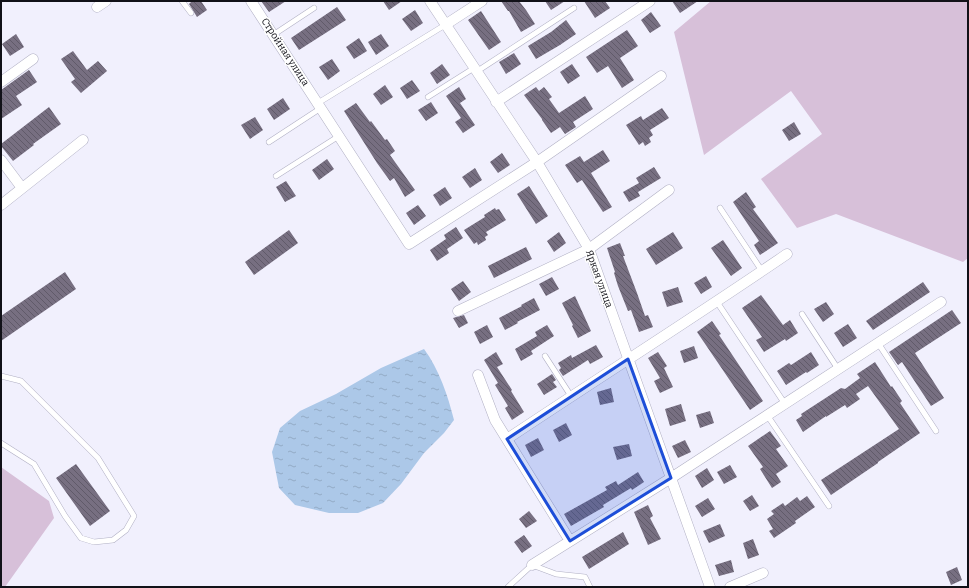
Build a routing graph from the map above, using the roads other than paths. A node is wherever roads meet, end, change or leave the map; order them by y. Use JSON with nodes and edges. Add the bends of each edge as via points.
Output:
{"nodes":[{"id":1,"x":182,"y":1,"type":"edge"},
{"id":2,"x":251,"y":1,"type":"edge"},
{"id":3,"x":430,"y":1,"type":"edge"},
{"id":4,"x":482,"y":1,"type":"edge"},
{"id":5,"x":650,"y":1,"type":"edge"},
{"id":6,"x":314,"y":8,"type":"dead end"},
{"id":7,"x":574,"y":8,"type":"dead end"},
{"id":8,"x":191,"y":13,"type":"dead end"},
{"id":9,"x":445,"y":25,"type":"junction"},
{"id":10,"x":273,"y":35,"type":"junction"},
{"id":11,"x":34,"y":59,"type":"dead end"},
{"id":12,"x":475,"y":70,"type":"junction"},
{"id":13,"x":661,"y":76,"type":"dead end"},
{"id":14,"x":1,"y":82,"type":"edge"},
{"id":15,"x":428,"y":97,"type":"dead end"},
{"id":16,"x":496,"y":102,"type":"junction"},
{"id":17,"x":320,"y":105,"type":"junction"},
{"id":18,"x":339,"y":136,"type":"junction"},
{"id":19,"x":83,"y":140,"type":"dead end"},
{"id":20,"x":269,"y":142,"type":"dead end"},
{"id":21,"x":1,"y":160,"type":"edge"},
{"id":22,"x":537,"y":162,"type":"junction"},
{"id":23,"x":276,"y":176,"type":"dead end"},
{"id":24,"x":22,"y":188,"type":"junction"},
{"id":25,"x":669,"y":190,"type":"dead end"},
{"id":26,"x":1,"y":205,"type":"edge"},
{"id":27,"x":720,"y":208,"type":"dead end"},
{"id":28,"x":589,"y":249,"type":"junction"},
{"id":29,"x":788,"y":254,"type":"dead end"},
{"id":30,"x":762,"y":271,"type":"junction"},
{"id":31,"x":717,"y":302,"type":"junction"},
{"id":32,"x":941,"y":302,"type":"dead end"},
{"id":33,"x":458,"y":311,"type":"dead end"},
{"id":34,"x":802,"y":314,"type":"dead end"},
{"id":35,"x":878,"y":343,"type":"junction"},
{"id":36,"x":545,"y":356,"type":"dead end"},
{"id":37,"x":628,"y":359,"type":"junction"},
{"id":38,"x":838,"y":369,"type":"junction"},
{"id":39,"x":1,"y":376,"type":"edge"},
{"id":40,"x":478,"y":376,"type":"dead end"},
{"id":41,"x":571,"y":396,"type":"junction"},
{"id":42,"x":785,"y":404,"type":"junction"},
{"id":43,"x":767,"y":415,"type":"junction"},
{"id":44,"x":936,"y":431,"type":"dead end"},
{"id":45,"x":507,"y":439,"type":"junction"},
{"id":46,"x":1,"y":443,"type":"edge"},
{"id":47,"x":671,"y":478,"type":"junction"},
{"id":48,"x":829,"y":506,"type":"dead end"},
{"id":49,"x":570,"y":541,"type":"junction"},
{"id":50,"x":532,"y":565,"type":"junction"},
{"id":51,"x":763,"y":573,"type":"dead end"},
{"id":52,"x":508,"y":587,"type":"edge"},
{"id":53,"x":590,"y":587,"type":"edge"},
{"id":54,"x":710,"y":587,"type":"edge"},
{"id":55,"x":730,"y":587,"type":"edge"}],
"edges":[{"from":1,"to":8,"type":"lane"},
{"from":2,"to":10,"type":"street","name":"Стройная улица"},
{"from":3,"to":9,"type":"street","name":"Яркая улица"},
{"from":4,"to":9,"type":"street"},
{"from":5,"to":16,"type":"street"},
{"from":6,"to":10,"type":"lane"},
{"from":7,"to":12,"type":"lane"},
{"from":9,"to":12,"type":"street","name":"Яркая улица"},
{"from":9,"to":17,"type":"lane"},
{"from":10,"to":17,"type":"street","name":"Стройная улица"},
{"from":11,"to":14,"type":"street"},
{"from":12,"to":15,"type":"lane"},
{"from":12,"to":16,"type":"street","name":"Яркая улица"},
{"from":13,"to":22,"type":"street"},
{"from":16,"to":22,"type":"street","name":"Яркая улица"},
{"from":17,"to":18,"type":"street","name":"Стройная улица"},
{"from":17,"to":20,"type":"lane"},
{"from":18,"to":22,"type":"street","name":"Стройная улица","via":[[409,244]]},
{"from":18,"to":23,"type":"lane"},
{"from":19,"to":24,"type":"street"},
{"from":21,"to":24,"type":"street"},
{"from":22,"to":28,"type":"street","name":"Яркая улица"},
{"from":24,"to":26,"type":"street"},
{"from":25,"to":28,"type":"street"},
{"from":27,"to":30,"type":"lane"},
{"from":28,"to":33,"type":"street"},
{"from":28,"to":37,"type":"street","name":"Яркая улица"},
{"from":29,"to":30,"type":"street"},
{"from":30,"to":31,"type":"street"},
{"from":31,"to":37,"type":"street"},
{"from":31,"to":42,"type":"lane"},
{"from":32,"to":35,"type":"street"},
{"from":34,"to":38,"type":"lane"},
{"from":35,"to":38,"type":"street"},
{"from":35,"to":44,"type":"lane"},
{"from":36,"to":41,"type":"lane"},
{"from":37,"to":41,"type":"street"},
{"from":37,"to":47,"type":"street","name":"Яркая улица"},
{"from":38,"to":42,"type":"street"},
{"from":39,"to":46,"type":"lane","via":[[21,381],[98,458],[134,516],[126,530],[113,540],[94,542],[81,538],[34,464]]},
{"from":40,"to":45,"type":"street","via":[[495,420]]},
{"from":41,"to":45,"type":"street"},
{"from":42,"to":43,"type":"street"},
{"from":43,"to":47,"type":"street"},
{"from":43,"to":48,"type":"lane"},
{"from":45,"to":49,"type":"street"},
{"from":47,"to":49,"type":"street"},
{"from":47,"to":54,"type":"street","name":"Яркая улица"},
{"from":49,"to":50,"type":"street"},
{"from":50,"to":52,"type":"lane"},
{"from":50,"to":53,"type":"lane","via":[[556,574],[585,577]]},
{"from":51,"to":55,"type":"street"}]}
